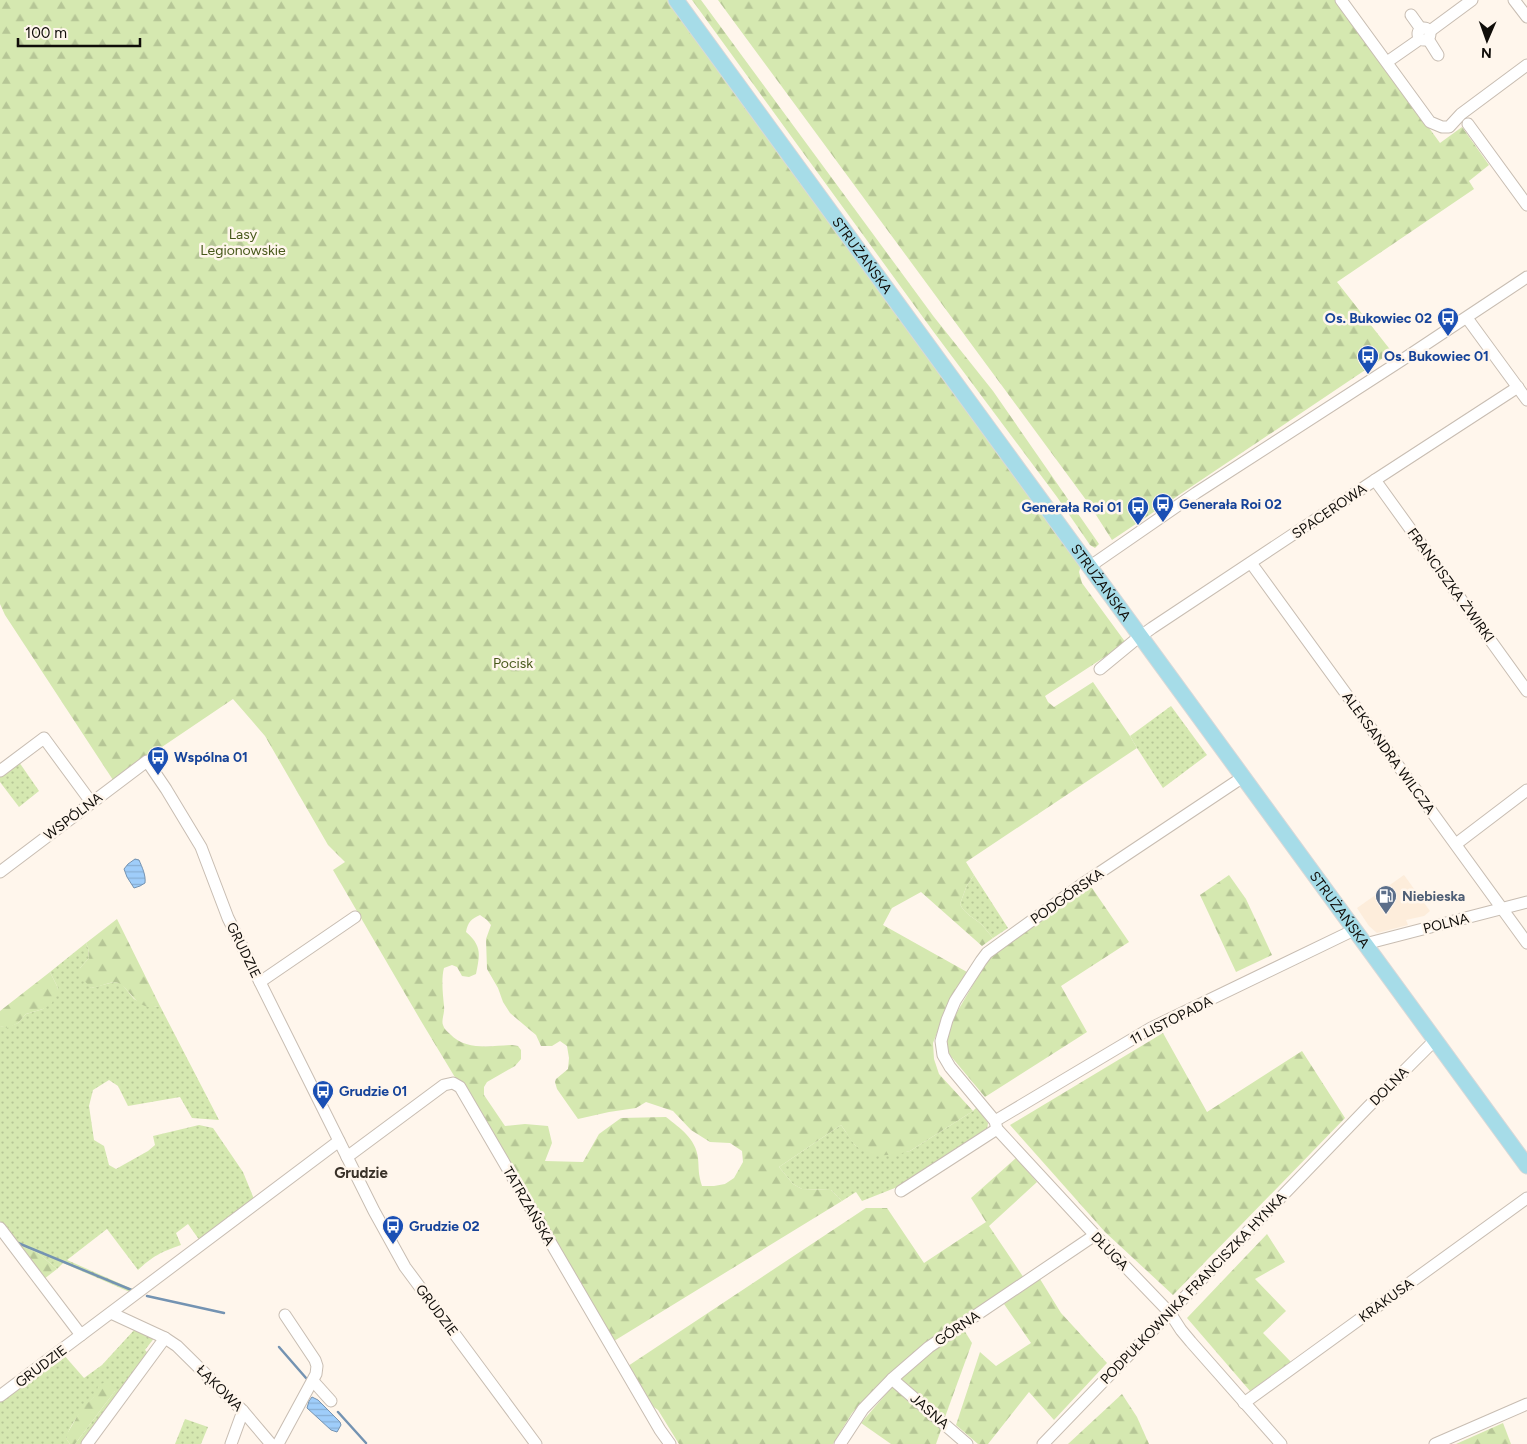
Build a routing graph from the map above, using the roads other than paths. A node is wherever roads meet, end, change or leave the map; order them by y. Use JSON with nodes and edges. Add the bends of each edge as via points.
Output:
{"nodes":[{"id":1,"x":676,"y":0,"type":"edge"},
{"id":2,"x":1341,"y":0,"type":"edge"},
{"id":3,"x":1472,"y":0,"type":"edge"},
{"id":4,"x":1514,"y":0,"type":"edge"},
{"id":5,"x":1411,"y":15,"type":"dead end"},
{"id":6,"x":1527,"y":17,"type":"edge"},
{"id":7,"x":1424,"y":34,"type":"junction"},
{"id":8,"x":1438,"y":55,"type":"dead end"},
{"id":9,"x":1387,"y":62,"type":"junction"},
{"id":10,"x":1527,"y":65,"type":"edge"},
{"id":11,"x":1464,"y":119,"type":"junction"},
{"id":12,"x":1527,"y":205,"type":"edge"},
{"id":13,"x":1527,"y":277,"type":"edge"},
{"id":14,"x":1467,"y":318,"type":"junction"},
{"id":15,"x":1518,"y":387,"type":"junction"},
{"id":16,"x":1527,"y":400,"type":"edge"},
{"id":17,"x":1374,"y":480,"type":"junction"},
{"id":18,"x":1250,"y":563,"type":"junction"},
{"id":19,"x":1089,"y":568,"type":"junction"},
{"id":20,"x":1140,"y":636,"type":"junction"},
{"id":21,"x":1100,"y":669,"type":"dead end"},
{"id":22,"x":1527,"y":691,"type":"edge"},
{"id":23,"x":147,"y":761,"type":"joint"},
{"id":24,"x":0,"y":771,"type":"edge"},
{"id":25,"x":1242,"y":777,"type":"junction"},
{"id":26,"x":1527,"y":790,"type":"edge"},
{"id":27,"x":91,"y":802,"type":"junction"},
{"id":28,"x":1456,"y":844,"type":"junction"},
{"id":29,"x":0,"y":872,"type":"edge"},
{"id":30,"x":1527,"y":902,"type":"edge"},
{"id":31,"x":1501,"y":908,"type":"junction"},
{"id":32,"x":355,"y":917,"type":"dead end"},
{"id":33,"x":1354,"y":930,"type":"junction"},
{"id":34,"x":1527,"y":943,"type":"edge"},
{"id":35,"x":1365,"y":944,"type":"junction"},
{"id":36,"x":260,"y":982,"type":"junction"},
{"id":37,"x":1435,"y":1040,"type":"junction"},
{"id":38,"x":943,"y":1055,"type":"joint"},
{"id":39,"x":996,"y":1125,"type":"junction"},
{"id":40,"x":1344,"y":1133,"type":"joint"},
{"id":41,"x":339,"y":1141,"type":"junction"},
{"id":42,"x":347,"y":1158,"type":"junction"},
{"id":43,"x":1527,"y":1166,"type":"edge"},
{"id":44,"x":901,"y":1191,"type":"dead end"},
{"id":45,"x":1527,"y":1198,"type":"edge"},
{"id":46,"x":2,"y":1234,"type":"edge"},
{"id":47,"x":1095,"y":1235,"type":"junction"},
{"id":48,"x":111,"y":1313,"type":"junction"},
{"id":49,"x":1170,"y":1313,"type":"junction"},
{"id":50,"x":285,"y":1315,"type":"dead end"},
{"id":51,"x":81,"y":1335,"type":"junction"},
{"id":52,"x":165,"y":1338,"type":"junction"},
{"id":53,"x":892,"y":1378,"type":"junction"},
{"id":54,"x":313,"y":1381,"type":"junction"},
{"id":55,"x":0,"y":1396,"type":"edge"},
{"id":56,"x":331,"y":1401,"type":"dead end"},
{"id":57,"x":1244,"y":1403,"type":"junction"},
{"id":58,"x":1527,"y":1404,"type":"edge"},
{"id":59,"x":243,"y":1411,"type":"junction"},
{"id":60,"x":87,"y":1444,"type":"edge"},
{"id":61,"x":231,"y":1444,"type":"edge"},
{"id":62,"x":270,"y":1444,"type":"edge"},
{"id":63,"x":278,"y":1444,"type":"edge"},
{"id":64,"x":536,"y":1444,"type":"edge"},
{"id":65,"x":670,"y":1444,"type":"edge"},
{"id":66,"x":840,"y":1444,"type":"edge"},
{"id":67,"x":967,"y":1444,"type":"edge"},
{"id":68,"x":1043,"y":1444,"type":"edge"},
{"id":69,"x":1281,"y":1444,"type":"edge"},
{"id":70,"x":1435,"y":1444,"type":"edge"}],
"edges":[{"from":1,"to":19,"type":"main road","name":"STRUŻAŃSKA"},
{"from":2,"to":9,"type":"street"},
{"from":3,"to":7,"type":"street"},
{"from":4,"to":6,"type":"street"},
{"from":5,"to":7,"type":"street"},
{"from":7,"to":8,"type":"street"},
{"from":7,"to":9,"type":"street"},
{"from":9,"to":11,"type":"street","via":[[1430,122],[1449,127]]},
{"from":10,"to":11,"type":"street"},
{"from":11,"to":12,"type":"street"},
{"from":13,"to":14,"type":"street"},
{"from":14,"to":15,"type":"street"},
{"from":14,"to":19,"type":"street","via":[[1196,493]]},
{"from":15,"to":16,"type":"street"},
{"from":15,"to":17,"type":"street","name":"SPACEROWA"},
{"from":17,"to":18,"type":"street","name":"SPACEROWA"},
{"from":17,"to":22,"type":"street","name":"FRANCISZKA ŻWIRKI"},
{"from":18,"to":20,"type":"street","name":"SPACEROWA"},
{"from":18,"to":28,"type":"street","name":"ALEKSANDRA WILCZA"},
{"from":19,"to":20,"type":"main road","name":"STRUŻAŃSKA"},
{"from":20,"to":21,"type":"street","name":"SPACEROWA"},
{"from":20,"to":25,"type":"main road","name":"STRUŻAŃSKA"},
{"from":23,"to":27,"type":"street","name":"WSPÓLNA"},
{"from":23,"to":36,"type":"street","name":"GRUDZIE","via":[[201,847],[228,918]]},
{"from":24,"to":27,"type":"street","via":[[44,738]]},
{"from":25,"to":33,"type":"main road","name":"STRUŻAŃSKA"},
{"from":25,"to":38,"type":"street","name":"PODGÓRSKA","via":[[1081,885],[987,953],[955,1001],[941,1041]]},
{"from":26,"to":28,"type":"street"},
{"from":27,"to":29,"type":"street","name":"WSPÓLNA"},
{"from":28,"to":31,"type":"street","name":"ALEKSANDRA WILCZA"},
{"from":30,"to":31,"type":"street","name":"POLNA"},
{"from":31,"to":34,"type":"street","name":"ALEKSANDRA WILCZA"},
{"from":31,"to":35,"type":"street","name":"POLNA"},
{"from":32,"to":36,"type":"street"},
{"from":33,"to":35,"type":"main road","name":"STRUŻAŃSKA"},
{"from":33,"to":39,"type":"street","name":"11 LISTOPADA","via":[[1151,1028]]},
{"from":35,"to":37,"type":"main road","name":"STRUŻAŃSKA"},
{"from":36,"to":41,"type":"street","name":"GRUDZIE"},
{"from":37,"to":40,"type":"street","name":"DOLNA"},
{"from":37,"to":43,"type":"main road","name":"STRUŻAŃSKA"},
{"from":38,"to":39,"type":"street","name":"DŁUGA"},
{"from":39,"to":44,"type":"street","name":"11 LISTOPADA"},
{"from":39,"to":47,"type":"street","name":"DŁUGA"},
{"from":40,"to":49,"type":"street","name":"PODPUŁKOWNIKA FRANCISZKA HYNKA"},
{"from":41,"to":42,"type":"street","name":"GRUDZIE"},
{"from":41,"to":48,"type":"street","name":"GRUDZIE"},
{"from":42,"to":64,"type":"street","name":"GRUDZIE","via":[[405,1267]]},
{"from":42,"to":65,"type":"street","name":"TATRZAŃSKA","via":[[444,1085],[453,1083],[460,1087]]},
{"from":45,"to":57,"type":"street","name":"KRAKUSA"},
{"from":46,"to":51,"type":"street"},
{"from":47,"to":49,"type":"street","name":"DŁUGA"},
{"from":47,"to":53,"type":"street","name":"GÓRNA","via":[[942,1338]]},
{"from":48,"to":51,"type":"street","name":"GRUDZIE"},
{"from":48,"to":52,"type":"street","name":"ŁĄKOWA"},
{"from":49,"to":57,"type":"street","name":"DŁUGA"},
{"from":49,"to":68,"type":"street","name":"PODPUŁKOWNIKA FRANCISZKA HYNKA"},
{"from":50,"to":54,"type":"street","via":[[315,1360],[317,1366]]},
{"from":51,"to":55,"type":"street","name":"GRUDZIE"},
{"from":52,"to":59,"type":"street","name":"ŁĄKOWA"},
{"from":52,"to":60,"type":"street"},
{"from":53,"to":66,"type":"street","name":"GÓRNA","via":[[863,1408]]},
{"from":53,"to":67,"type":"street","name":"JASNA"},
{"from":54,"to":56,"type":"street"},
{"from":54,"to":63,"type":"street"},
{"from":57,"to":69,"type":"street","name":"DŁUGA"},
{"from":58,"to":70,"type":"street"},
{"from":59,"to":61,"type":"street"},
{"from":59,"to":62,"type":"street","name":"ŁĄKOWA"}]}
